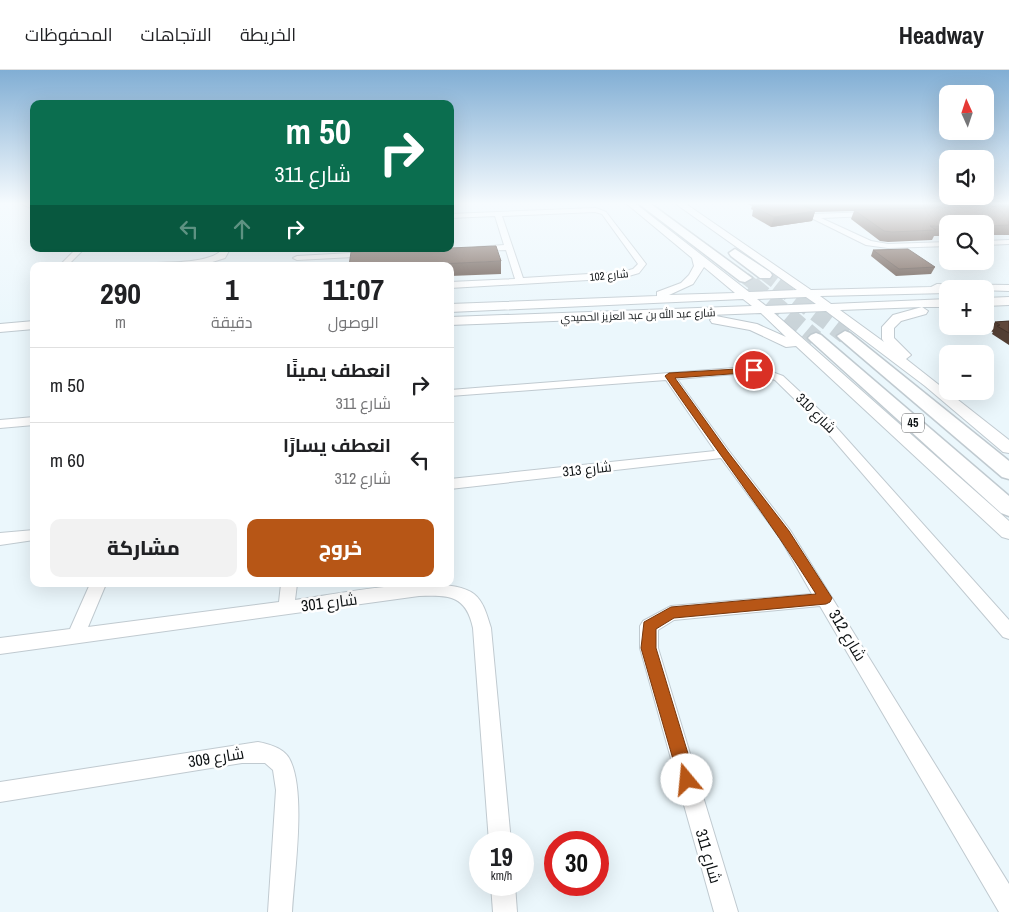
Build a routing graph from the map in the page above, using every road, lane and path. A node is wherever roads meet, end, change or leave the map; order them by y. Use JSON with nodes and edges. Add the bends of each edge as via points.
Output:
{"nodes":[{"id":1,"x":509,"y":243,"type":"edge"},
{"id":2,"x":627,"y":243,"type":"edge"},
{"id":3,"x":680,"y":243,"type":"edge"},
{"id":4,"x":698,"y":243,"type":"edge"},
{"id":5,"x":721,"y":243,"type":"edge"},
{"id":6,"x":738,"y":243,"type":"edge"},
{"id":7,"x":871,"y":243,"type":"edge"},
{"id":8,"x":939,"y":244,"type":"edge"},
{"id":9,"x":741,"y":245,"type":"junction"},
{"id":10,"x":510,"y":247,"type":"junction"},
{"id":11,"x":470,"y":249,"type":"edge"},
{"id":12,"x":77,"y":252,"type":"edge"},
{"id":13,"x":224,"y":252,"type":"edge"},
{"id":14,"x":379,"y":254,"type":"edge"},
{"id":15,"x":332,"y":256,"type":"junction"},
{"id":16,"x":697,"y":257,"type":"junction"},
{"id":17,"x":67,"y":262,"type":"edge"},
{"id":18,"x":206,"y":262,"type":"edge"},
{"id":19,"x":296,"y":262,"type":"edge"},
{"id":20,"x":331,"y":262,"type":"edge"},
{"id":21,"x":765,"y":275,"type":"tunnel mouth"},
{"id":22,"x":745,"y":278,"type":"tunnel mouth"},
{"id":23,"x":520,"y":281,"type":"junction"},
{"id":24,"x":454,"y":285,"type":"edge"},
{"id":25,"x":1009,"y":288,"type":"edge"},
{"id":26,"x":994,"y":289,"type":"edge"},
{"id":27,"x":939,"y":290,"type":"edge"},
{"id":28,"x":808,"y":293,"type":"junction"},
{"id":29,"x":747,"y":296,"type":"junction"},
{"id":30,"x":623,"y":301,"type":"junction"},
{"id":31,"x":939,"y":303,"type":"edge"},
{"id":32,"x":456,"y":307,"type":"edge"},
{"id":33,"x":827,"y":308,"type":"junction"},
{"id":34,"x":764,"y":310,"type":"junction"},
{"id":35,"x":939,"y":310,"type":"edge"},
{"id":36,"x":454,"y":313,"type":"edge"},
{"id":37,"x":538,"y":318,"type":"junction"},
{"id":38,"x":454,"y":321,"type":"edge"},
{"id":39,"x":30,"y":326,"type":"edge"},
{"id":40,"x":0,"y":328,"type":"edge"},
{"id":41,"x":846,"y":336,"type":"tunnel mouth"},
{"id":42,"x":30,"y":337,"type":"edge"},
{"id":43,"x":816,"y":338,"type":"tunnel mouth"},
{"id":44,"x":0,"y":339,"type":"edge"},
{"id":45,"x":819,"y":361,"type":"junction"},
{"id":46,"x":669,"y":376,"type":"junction"},
{"id":47,"x":939,"y":386,"type":"edge"},
{"id":48,"x":939,"y":390,"type":"edge"},
{"id":49,"x":454,"y":393,"type":"edge"},
{"id":50,"x":952,"y":400,"type":"edge"},
{"id":51,"x":30,"y":421,"type":"edge"},
{"id":52,"x":0,"y":424,"type":"edge"},
{"id":53,"x":1009,"y":448,"type":"edge"},
{"id":54,"x":724,"y":454,"type":"junction"},
{"id":55,"x":1009,"y":472,"type":"edge"},
{"id":56,"x":454,"y":484,"type":"edge"},
{"id":57,"x":1009,"y":508,"type":"edge"},
{"id":58,"x":1009,"y":532,"type":"edge"},
{"id":59,"x":30,"y":535,"type":"edge"},
{"id":60,"x":0,"y":539,"type":"edge"},
{"id":61,"x":97,"y":587,"type":"edge"},
{"id":62,"x":289,"y":587,"type":"edge"},
{"id":63,"x":826,"y":598,"type":"junction"},
{"id":64,"x":286,"y":608,"type":"junction"},
{"id":65,"x":1009,"y":632,"type":"edge"},
{"id":66,"x":76,"y":636,"type":"junction"},
{"id":67,"x":0,"y":646,"type":"edge"},
{"id":68,"x":0,"y":792,"type":"edge"},
{"id":69,"x":499,"y":831,"type":"edge"},
{"id":70,"x":504,"y":896,"type":"edge"},
{"id":71,"x":1009,"y":906,"type":"edge"},
{"id":72,"x":280,"y":912,"type":"edge"},
{"id":73,"x":505,"y":912,"type":"edge"},
{"id":74,"x":726,"y":912,"type":"edge"}],
"edges":[{"from":1,"to":10,"type":"street"},
{"from":2,"to":23,"type":"street","name":"شارع 102","via":[[640,260],[640,267],[622,275]]},
{"from":3,"to":16,"type":"street"},
{"from":4,"to":22,"type":"main road"},
{"from":5,"to":21,"type":"main road"},
{"from":6,"to":9,"type":"street"},
{"from":7,"to":8,"type":"street"},
{"from":9,"to":25,"type":"street","via":[[796,274],[831,285]]},
{"from":9,"to":28,"type":"street"},
{"from":10,"to":11,"type":"street"},
{"from":10,"to":23,"type":"street"},
{"from":12,"to":17,"type":"street"},
{"from":13,"to":18,"type":"street"},
{"from":14,"to":15,"type":"street"},
{"from":15,"to":19,"type":"street"},
{"from":15,"to":20,"type":"street"},
{"from":16,"to":29,"type":"street"},
{"from":16,"to":30,"type":"street","via":[[698,271],[687,284],[664,294]]},
{"from":23,"to":24,"type":"street","name":"شارع 102"},
{"from":25,"to":26,"type":"street"},
{"from":27,"to":28,"type":"street","name":"شارع عبد الله بن عبد العزيز الحميدي"},
{"from":28,"to":29,"type":"street","name":"شارع عبد الله بن عبد العزيز الحميدي"},
{"from":28,"to":33,"type":"street"},
{"from":29,"to":30,"type":"street","name":"شارع عبد الله بن عبد العزيز الحميدي"},
{"from":29,"to":34,"type":"street"},
{"from":30,"to":32,"type":"street","name":"شارع عبد الله بن عبد العزيز الحميدي"},
{"from":31,"to":33,"type":"street","name":"شارع عبد الله بن عبد العزيز الحميدي"},
{"from":32,"to":36,"type":"street","via":[[461,312]]},
{"from":33,"to":34,"type":"street","name":"شارع عبد الله بن عبد العزيز الحميدي"},
{"from":33,"to":48,"type":"street"},
{"from":34,"to":37,"type":"street","name":"شارع عبد الله بن عبد العزيز الحميدي"},
{"from":34,"to":45,"type":"street"},
{"from":35,"to":47,"type":"street","via":[[903,316],[888,326],[887,334],[896,348]]},
{"from":37,"to":38,"type":"street","name":"شارع عبد الله بن عبد العزيز الحميدي"},
{"from":37,"to":45,"type":"street","via":[[588,321],[714,319],[748,325],[780,337]]},
{"from":39,"to":40,"type":"street"},
{"from":41,"to":55,"type":"main road","number":"45"},
{"from":42,"to":44,"type":"street"},
{"from":43,"to":57,"type":"main road","number":"45"},
{"from":45,"to":58,"type":"street"},
{"from":46,"to":49,"type":"street","name":"شارع 310"},
{"from":46,"to":54,"type":"street","name":"شارع 312"},
{"from":46,"to":65,"type":"street","name":"شارع 310","via":[[754,370],[774,375],[784,382],[885,488]]},
{"from":50,"to":53,"type":"street"},
{"from":51,"to":52,"type":"street"},
{"from":54,"to":56,"type":"street","name":"شارع 313"},
{"from":54,"to":63,"type":"street","name":"شارع 312","via":[[785,534]]},
{"from":59,"to":60,"type":"street"},
{"from":61,"to":66,"type":"street"},
{"from":62,"to":64,"type":"street"},
{"from":63,"to":71,"type":"street","name":"شارع 312"},
{"from":63,"to":74,"type":"street","name":"شارع 311","via":[[671,613],[649,626],[649,648]]},
{"from":64,"to":66,"type":"street","name":"شارع 301"},
{"from":64,"to":69,"type":"street","name":"شارع 301","via":[[439,589],[456,592],[470,600],[477,608],[482,628]]},
{"from":66,"to":67,"type":"street","name":"شارع 301"},
{"from":68,"to":72,"type":"street","name":"شارع 309","via":[[242,753],[265,753],[275,757],[286,774],[287,786]]},
{"from":70,"to":73,"type":"street"}]}
